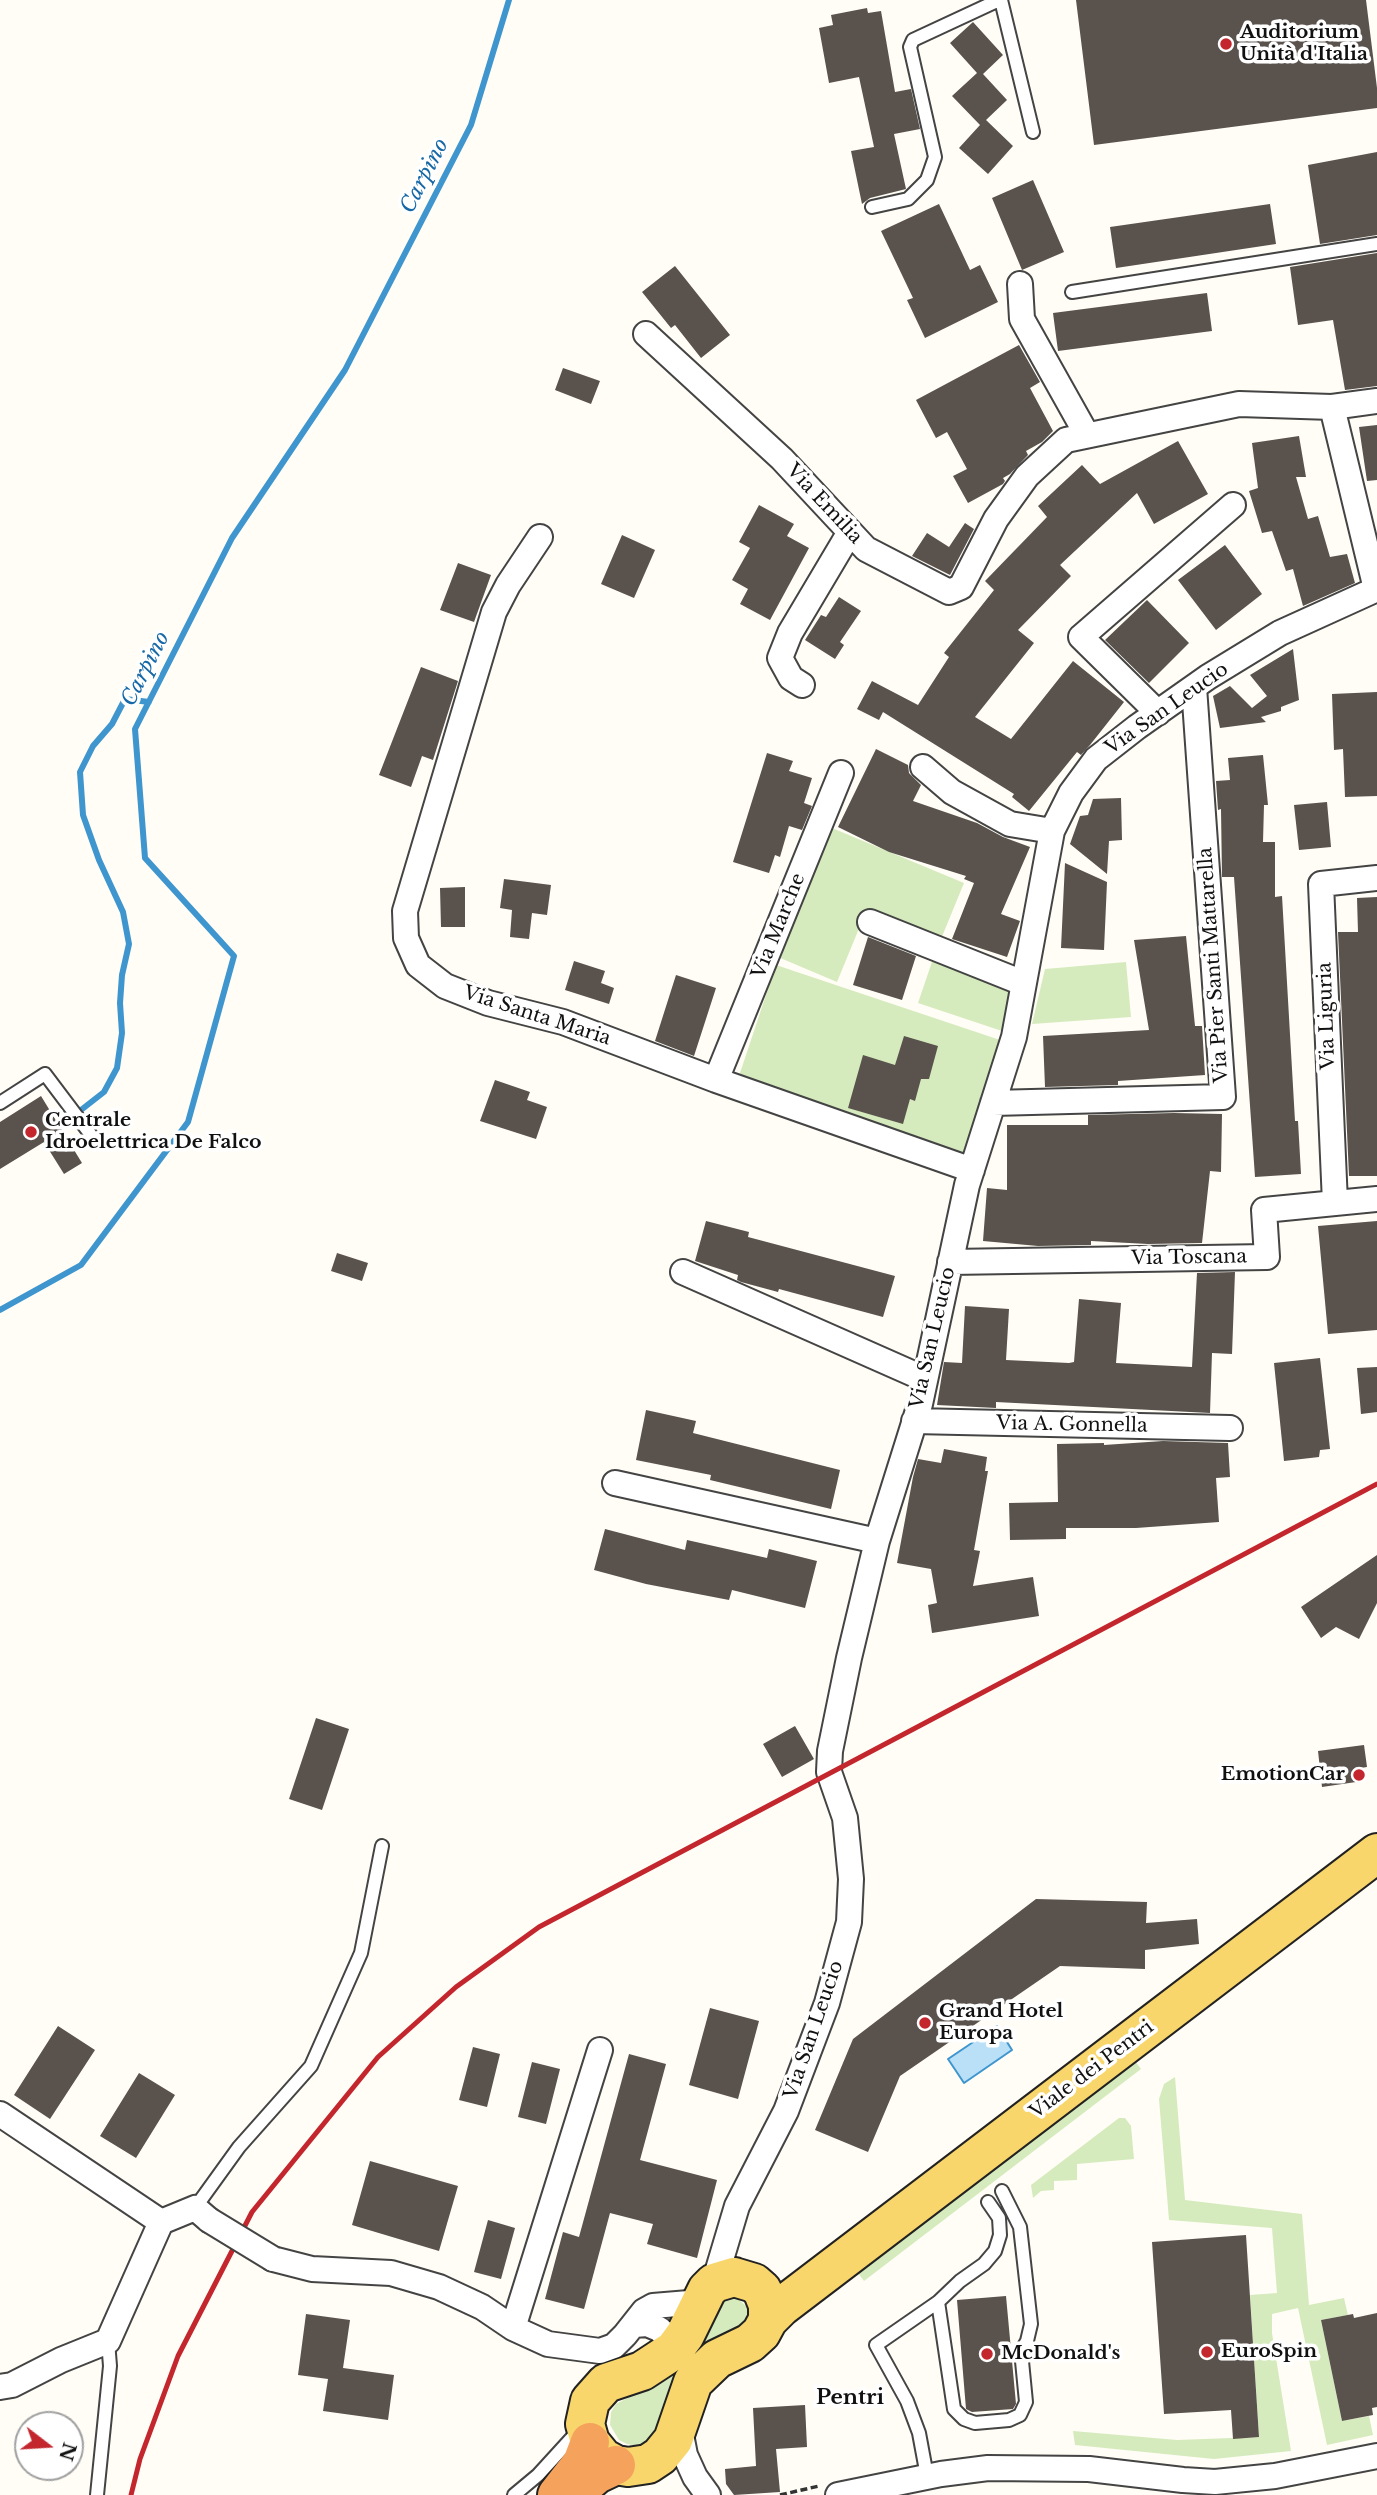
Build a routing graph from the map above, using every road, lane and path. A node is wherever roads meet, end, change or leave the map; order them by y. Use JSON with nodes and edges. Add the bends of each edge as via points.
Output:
{"nodes":[{"id":1,"x":1000,"y":0,"type":"edge"},
{"id":2,"x":1033,"y":132,"type":"dead end"},
{"id":3,"x":872,"y":208,"type":"dead end"},
{"id":4,"x":1377,"y":244,"type":"edge"},
{"id":5,"x":1020,"y":284,"type":"dead end"},
{"id":6,"x":1072,"y":292,"type":"dead end"},
{"id":7,"x":646,"y":334,"type":"dead end"},
{"id":8,"x":1377,"y":401,"type":"edge"},
{"id":9,"x":1332,"y":407,"type":"junction"},
{"id":10,"x":1087,"y":435,"type":"junction"},
{"id":11,"x":1233,"y":505,"type":"dead end"},
{"id":12,"x":850,"y":532,"type":"junction"},
{"id":13,"x":540,"y":537,"type":"dead end"},
{"id":14,"x":1376,"y":589,"type":"edge"},
{"id":15,"x":802,"y":685,"type":"dead end"},
{"id":16,"x":1194,"y":687,"type":"junction"},
{"id":17,"x":1158,"y":713,"type":"junction"},
{"id":18,"x":923,"y":767,"type":"dead end"},
{"id":19,"x":841,"y":773,"type":"dead end"},
{"id":20,"x":1052,"y":831,"type":"junction"},
{"id":21,"x":1377,"y":878,"type":"edge"},
{"id":22,"x":870,"y":922,"type":"dead end"},
{"id":23,"x":1023,"y":983,"type":"junction"},
{"id":24,"x":716,"y":1080,"type":"junction"},
{"id":25,"x":0,"y":1102,"type":"edge"},
{"id":26,"x":993,"y":1103,"type":"junction"},
{"id":27,"x":94,"y":1139,"type":"dead end"},
{"id":28,"x":972,"y":1170,"type":"junction"},
{"id":29,"x":1377,"y":1199,"type":"edge"},
{"id":30,"x":1335,"y":1203,"type":"junction"},
{"id":31,"x":950,"y":1262,"type":"junction"},
{"id":32,"x":682,"y":1272,"type":"dead end"},
{"id":33,"x":925,"y":1378,"type":"junction"},
{"id":34,"x":914,"y":1421,"type":"junction"},
{"id":35,"x":1230,"y":1429,"type":"dead end"},
{"id":36,"x":615,"y":1483,"type":"dead end"},
{"id":37,"x":877,"y":1541,"type":"junction"},
{"id":38,"x":382,"y":1846,"type":"dead end"},
{"id":39,"x":1377,"y":1853,"type":"edge"},
{"id":40,"x":600,"y":2050,"type":"dead end"},
{"id":41,"x":0,"y":2114,"type":"edge"},
{"id":42,"x":1002,"y":2191,"type":"dead end"},
{"id":43,"x":988,"y":2202,"type":"dead end"},
{"id":44,"x":202,"y":2214,"type":"junction"},
{"id":45,"x":161,"y":2222,"type":"junction"},
{"id":46,"x":738,"y":2295,"type":"junction"},
{"id":47,"x":938,"y":2302,"type":"junction"},
{"id":48,"x":634,"y":2325,"type":"junction"},
{"id":49,"x":513,"y":2328,"type":"junction"},
{"id":50,"x":108,"y":2341,"type":"junction"},
{"id":51,"x":674,"y":2350,"type":"junction"},
{"id":52,"x":0,"y":2387,"type":"edge"},
{"id":53,"x":679,"y":2424,"type":"junction"},
{"id":54,"x":610,"y":2449,"type":"junction"},
{"id":55,"x":1377,"y":2456,"type":"edge"},
{"id":56,"x":927,"y":2476,"type":"junction"},
{"id":57,"x":701,"y":2486,"type":"edge"},
{"id":58,"x":97,"y":2495,"type":"edge"},
{"id":59,"x":514,"y":2495,"type":"edge"},
{"id":60,"x":557,"y":2495,"type":"edge"},
{"id":61,"x":572,"y":2495,"type":"edge"},
{"id":62,"x":838,"y":2495,"type":"edge"}],
"edges":[{"from":1,"to":2,"type":"lane"},
{"from":1,"to":3,"type":"lane","via":[[913,40],[910,47],[935,157],[927,180],[908,199]]},
{"from":4,"to":6,"type":"lane"},
{"from":5,"to":10,"type":"street","via":[[1021,320]]},
{"from":7,"to":12,"type":"street","name":"Via Emilia","via":[[782,459]]},
{"from":8,"to":9,"type":"street","name":"Via Emilia"},
{"from":9,"to":10,"type":"street","name":"Via Emilia","via":[[1239,404]]},
{"from":9,"to":14,"type":"street","name":"Via San Leucio"},
{"from":10,"to":12,"type":"street","name":"Via Emilia","via":[[1066,440],[1027,477],[996,519],[961,587],[949,592],[866,549]]},
{"from":11,"to":17,"type":"street","via":[[1081,637]]},
{"from":12,"to":15,"type":"street","via":[[780,658],[790,678]]},
{"from":13,"to":24,"type":"street","name":"Via Santa Maria","via":[[494,612],[405,911],[406,938],[418,965],[444,986],[488,1003],[563,1022]]},
{"from":14,"to":16,"type":"street","name":"Via San Leucio","via":[[1280,633]]},
{"from":16,"to":17,"type":"street","name":"Via San Leucio"},
{"from":16,"to":26,"type":"street","name":"Via Pier Santi Mattarella","via":[[1223,1097]]},
{"from":17,"to":20,"type":"street","name":"Via San Leucio","via":[[1096,760],[1071,793]]},
{"from":18,"to":20,"type":"street","via":[[952,792],[1010,824]]},
{"from":19,"to":24,"type":"street","name":"Via Marche"},
{"from":20,"to":23,"type":"street","name":"Via San Leucio"},
{"from":21,"to":30,"type":"street","name":"Via Liguria","via":[[1321,884]]},
{"from":22,"to":23,"type":"street"},
{"from":23,"to":26,"type":"street","name":"Via San Leucio","via":[[1014,1037]]},
{"from":24,"to":28,"type":"street","name":"Via Santa Maria"},
{"from":25,"to":27,"type":"lane","via":[[45,1074]]},
{"from":26,"to":28,"type":"street","name":"Via San Leucio"},
{"from":28,"to":31,"type":"street","name":"Via San Leucio"},
{"from":29,"to":30,"type":"street","name":"Via Toscana"},
{"from":30,"to":31,"type":"street","name":"Via Toscana","via":[[1264,1210],[1267,1257]]},
{"from":31,"to":33,"type":"street","name":"Via San Leucio"},
{"from":32,"to":33,"type":"street"},
{"from":33,"to":34,"type":"street","name":"Via San Leucio"},
{"from":34,"to":35,"type":"street","name":"Via A. Gonnella"},
{"from":34,"to":37,"type":"street","name":"Via San Leucio"},
{"from":36,"to":37,"type":"street"},
{"from":37,"to":46,"type":"street","name":"Via San Leucio","via":[[830,1751],[829,1772],[845,1818],[851,1879],[849,1922],[827,2003],[786,2111],[737,2206],[729,2233]]},
{"from":38,"to":44,"type":"lane","via":[[361,1953],[311,2066],[239,2147]]},
{"from":39,"to":46,"type":"main road","name":"Viale dei Pentri","via":[[781,2307]]},
{"from":40,"to":49,"type":"street"},
{"from":41,"to":45,"type":"street"},
{"from":42,"to":47,"type":"lane","via":[[1020,2227],[1031,2324],[1021,2351],[1026,2402],[1020,2415],[975,2423],[954,2409]]},
{"from":43,"to":47,"type":"lane","via":[[999,2218],[995,2250]]},
{"from":44,"to":45,"type":"street"},
{"from":44,"to":49,"type":"street","bridge":true,"via":[[273,2259],[312,2269],[391,2273],[439,2287]]},
{"from":45,"to":50,"type":"street"},
{"from":46,"to":48,"type":"street","via":[[653,2306]]},
{"from":46,"to":51,"type":"main road","via":[[685,2335]]},
{"from":46,"to":53,"type":"main road","name":"Viale dei Pentri","via":[[761,2333],[717,2359],[693,2382]]},
{"from":47,"to":56,"type":"lane","via":[[876,2345],[907,2401]]},
{"from":48,"to":49,"type":"street","via":[[614,2346],[600,2351],[548,2344]]},
{"from":48,"to":51,"type":"street","via":[[659,2329]]},
{"from":50,"to":52,"type":"street"},
{"from":50,"to":58,"type":"lane","via":[[110,2366]]},
{"from":51,"to":54,"type":"main road","via":[[642,2371],[606,2383],[590,2401]]},
{"from":53,"to":54,"type":"main road","name":"Viale dei Pentri","via":[[660,2456]]},
{"from":53,"to":57,"type":"street","via":[[685,2455]]},
{"from":54,"to":57,"type":"street","via":[[676,2466]]},
{"from":54,"to":59,"type":"lane","via":[[538,2475]]},
{"from":54,"to":60,"type":"highway","via":[[582,2463]]},
{"from":54,"to":61,"type":"highway","via":[[597,2474]]},
{"from":55,"to":56,"type":"street","via":[[1275,2476],[1215,2482],[1046,2467]]},
{"from":56,"to":62,"type":"street"}]}
